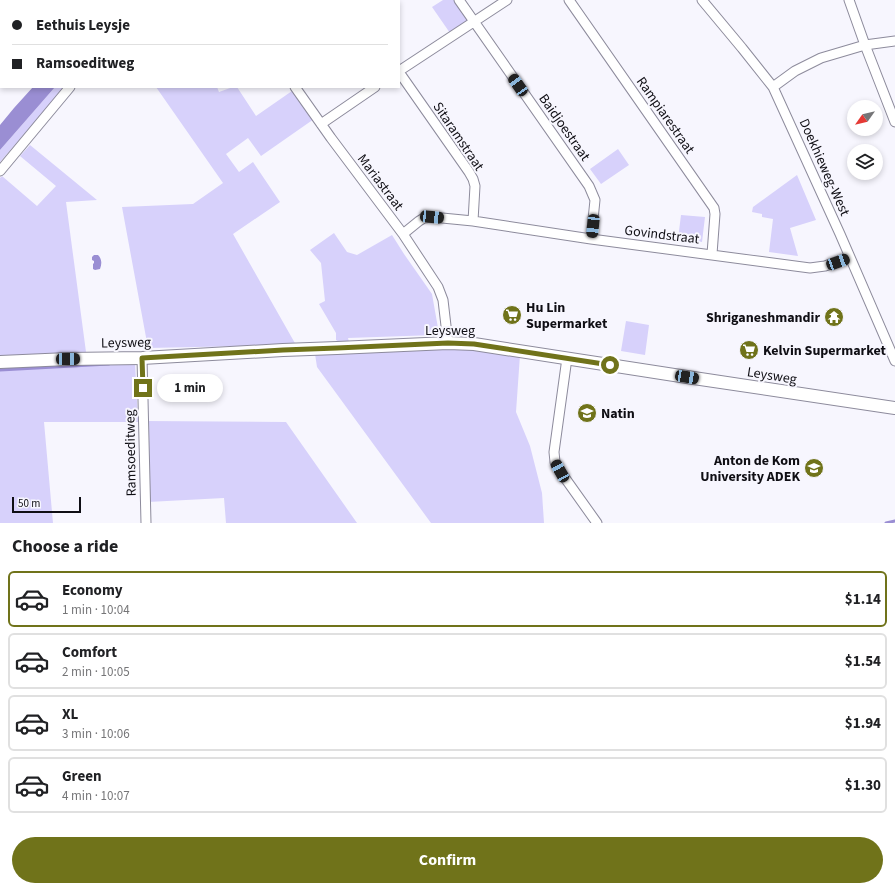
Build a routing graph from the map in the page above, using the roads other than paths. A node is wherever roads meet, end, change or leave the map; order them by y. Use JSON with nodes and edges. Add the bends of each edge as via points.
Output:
{"nodes":[{"id":1,"x":459,"y":0,"type":"edge"},
{"id":2,"x":507,"y":0,"type":"edge"},
{"id":3,"x":569,"y":0,"type":"edge"},
{"id":4,"x":702,"y":0,"type":"edge"},
{"id":5,"x":849,"y":0,"type":"edge"},
{"id":6,"x":474,"y":22,"type":"junction"},
{"id":7,"x":895,"y":40,"type":"edge"},
{"id":8,"x":865,"y":45,"type":"junction"},
{"id":9,"x":400,"y":71,"type":"edge"},
{"id":10,"x":400,"y":73,"type":"edge"},
{"id":11,"x":773,"y":87,"type":"junction"},
{"id":12,"x":69,"y":88,"type":"edge"},
{"id":13,"x":296,"y":88,"type":"edge"},
{"id":14,"x":374,"y":88,"type":"edge"},
{"id":15,"x":895,"y":122,"type":"edge"},
{"id":16,"x":321,"y":124,"type":"junction"},
{"id":17,"x":0,"y":171,"type":"edge"},
{"id":18,"x":473,"y":221,"type":"junction"},
{"id":19,"x":403,"y":234,"type":"junction"},
{"id":20,"x":591,"y":239,"type":"junction"},
{"id":21,"x":712,"y":254,"type":"junction"},
{"id":22,"x":850,"y":257,"type":"junction"},
{"id":23,"x":448,"y":343,"type":"junction"},
{"id":24,"x":142,"y":358,"type":"junction"},
{"id":25,"x":567,"y":358,"type":"junction"},
{"id":26,"x":895,"y":361,"type":"edge"},
{"id":27,"x":0,"y":362,"type":"edge"},
{"id":28,"x":895,"y":408,"type":"edge"},
{"id":29,"x":146,"y":523,"type":"edge"},
{"id":30,"x":597,"y":523,"type":"edge"}],
"edges":[{"from":1,"to":6,"type":"street","name":"Baidjoestraat"},
{"from":2,"to":6,"type":"street"},
{"from":3,"to":21,"type":"street","name":"Rampiarestraat","via":[[714,208]]},
{"from":4,"to":11,"type":"street","name":"Doekhieweg-West"},
{"from":5,"to":8,"type":"street"},
{"from":6,"to":9,"type":"street"},
{"from":6,"to":20,"type":"street","name":"Baidjoestraat","via":[[589,186],[595,200]]},
{"from":7,"to":8,"type":"street"},
{"from":8,"to":11,"type":"street","via":[[821,58],[795,71]]},
{"from":8,"to":15,"type":"street"},
{"from":10,"to":18,"type":"street","name":"Sitaramstraat","via":[[473,179]]},
{"from":11,"to":22,"type":"street","name":"Doekhieweg-West"},
{"from":12,"to":17,"type":"street"},
{"from":13,"to":16,"type":"street","name":"Mariastraat"},
{"from":14,"to":16,"type":"street"},
{"from":16,"to":19,"type":"street","name":"Mariastraat"},
{"from":18,"to":19,"type":"street","name":"Govindstraat","via":[[424,218]]},
{"from":18,"to":20,"type":"street","name":"Govindstraat"},
{"from":19,"to":23,"type":"street","name":"Mariastraat","via":[[438,287],[443,300]]},
{"from":20,"to":21,"type":"street","name":"Govindstraat"},
{"from":21,"to":22,"type":"street","name":"Govindstraat","via":[[810,268],[825,266]]},
{"from":22,"to":26,"type":"street","name":"Doekhieweg-West"},
{"from":23,"to":24,"type":"street","name":"Leysweg"},
{"from":23,"to":25,"type":"street","name":"Leysweg","via":[[474,344]]},
{"from":24,"to":27,"type":"street","name":"Leysweg"},
{"from":24,"to":29,"type":"street","name":"Ramsoeditweg"},
{"from":25,"to":28,"type":"street","name":"Leysweg"},
{"from":25,"to":30,"type":"street","via":[[554,452],[555,462]]}]}
